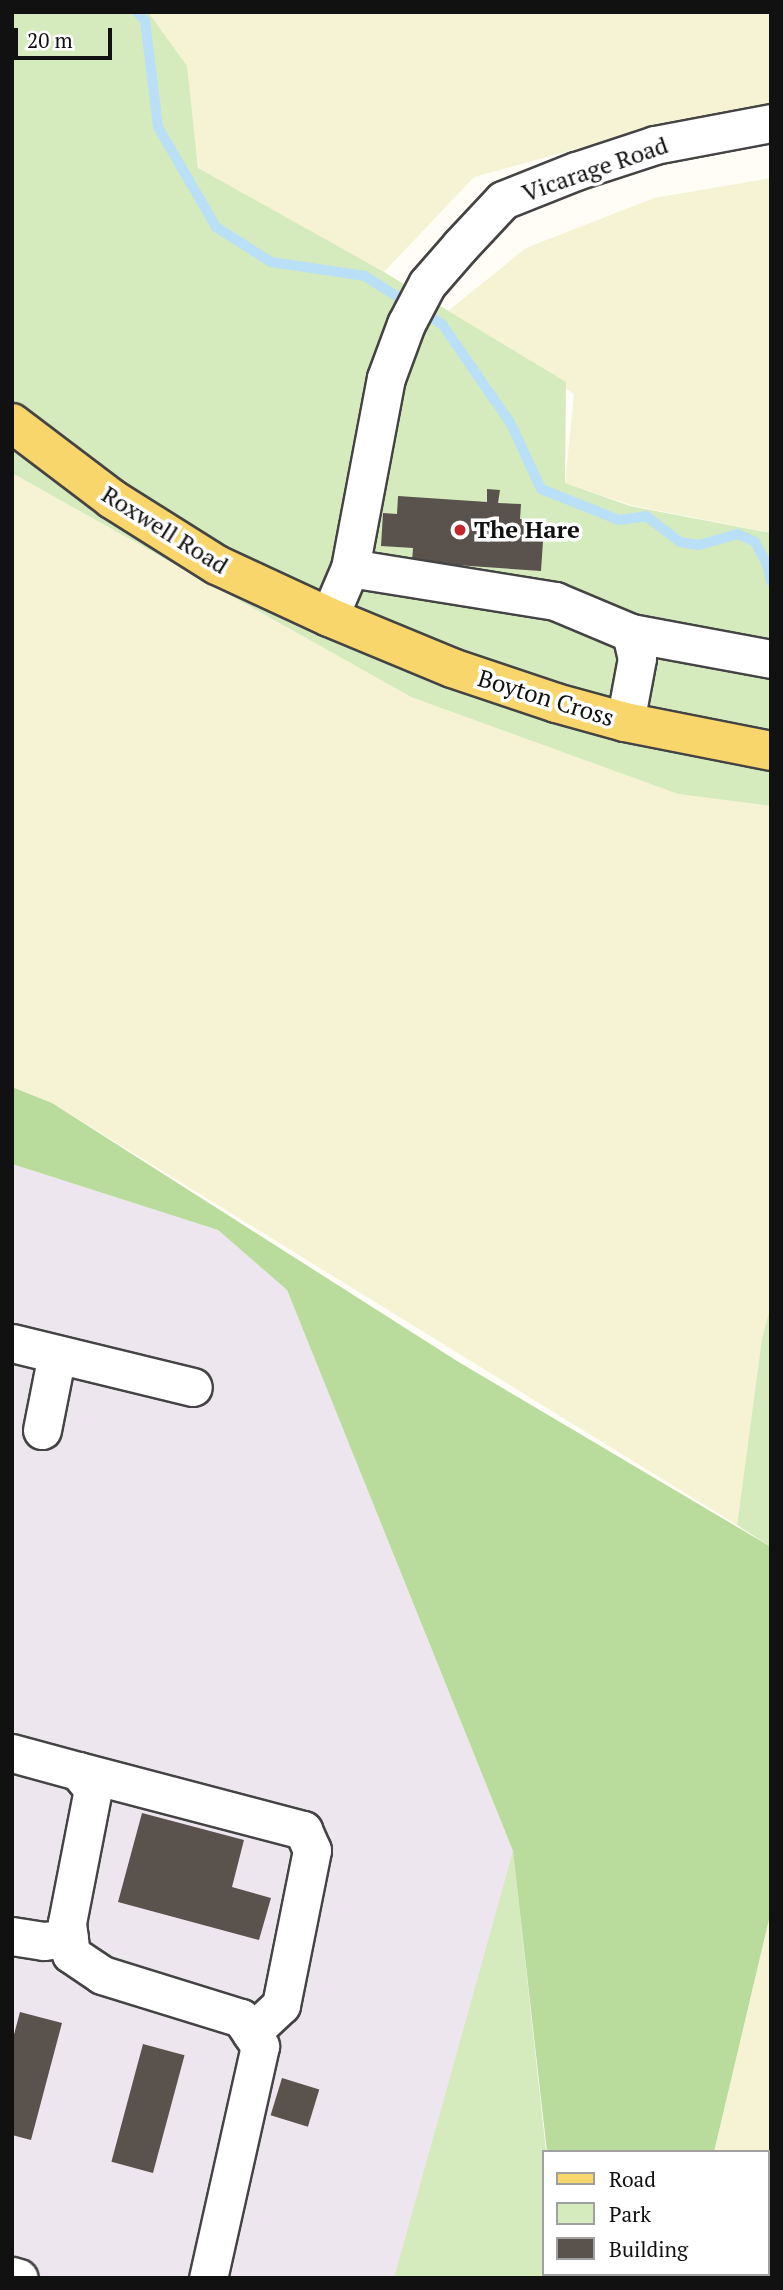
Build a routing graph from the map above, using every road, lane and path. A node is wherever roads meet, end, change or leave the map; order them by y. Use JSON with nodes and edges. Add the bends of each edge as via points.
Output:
{"nodes":[{"id":1,"x":771,"y":123,"type":"edge"},
{"id":2,"x":12,"y":424,"type":"edge"},
{"id":3,"x":350,"y":568,"type":"junction"},
{"id":4,"x":329,"y":617,"type":"junction"},
{"id":5,"x":631,"y":633,"type":"junction"},
{"id":6,"x":771,"y":659,"type":"edge"},
{"id":7,"x":625,"y":722,"type":"junction"},
{"id":8,"x":771,"y":751,"type":"edge"},
{"id":9,"x":12,"y":1343,"type":"edge"},
{"id":10,"x":57,"y":1354,"type":"junction"},
{"id":11,"x":193,"y":1387,"type":"dead end"},
{"id":12,"x":42,"y":1430,"type":"dead end"},
{"id":13,"x":12,"y":1754,"type":"edge"},
{"id":14,"x":78,"y":1771,"type":"junction"},
{"id":15,"x":12,"y":1937,"type":"edge"},
{"id":16,"x":69,"y":1938,"type":"junction"},
{"id":17,"x":251,"y":2033,"type":"junction"},
{"id":18,"x":12,"y":2276,"type":"edge"},
{"id":19,"x":19,"y":2278,"type":"edge"},
{"id":20,"x":208,"y":2278,"type":"edge"}],
"edges":[{"from":1,"to":3,"type":"street","name":"Vicarage Road","via":[[655,145],[503,201],[427,284],[406,324],[386,378]]},
{"from":2,"to":4,"type":"main road","name":"Roxwell Road","via":[[112,499],[217,565]]},
{"from":3,"to":4,"type":"street","name":"Vicarage Road"},
{"from":3,"to":5,"type":"street","via":[[555,601]]},
{"from":4,"to":7,"type":"main road","name":"Boyton Cross","via":[[452,668]]},
{"from":5,"to":6,"type":"street"},
{"from":5,"to":7,"type":"street","via":[[637,658]]},
{"from":7,"to":8,"type":"main road","name":"Boyton Cross"},
{"from":9,"to":10,"type":"street"},
{"from":10,"to":11,"type":"street"},
{"from":10,"to":12,"type":"street"},
{"from":13,"to":14,"type":"street"},
{"from":14,"to":16,"type":"street","via":[[93,1789]]},
{"from":14,"to":17,"type":"street","via":[[303,1829],[312,1850],[281,2005]]},
{"from":15,"to":16,"type":"street"},
{"from":16,"to":17,"type":"street","via":[[71,1954],[103,1975],[241,2018]]},
{"from":17,"to":20,"type":"street","via":[[260,2046]]},
{"from":18,"to":19,"type":"street"}]}
